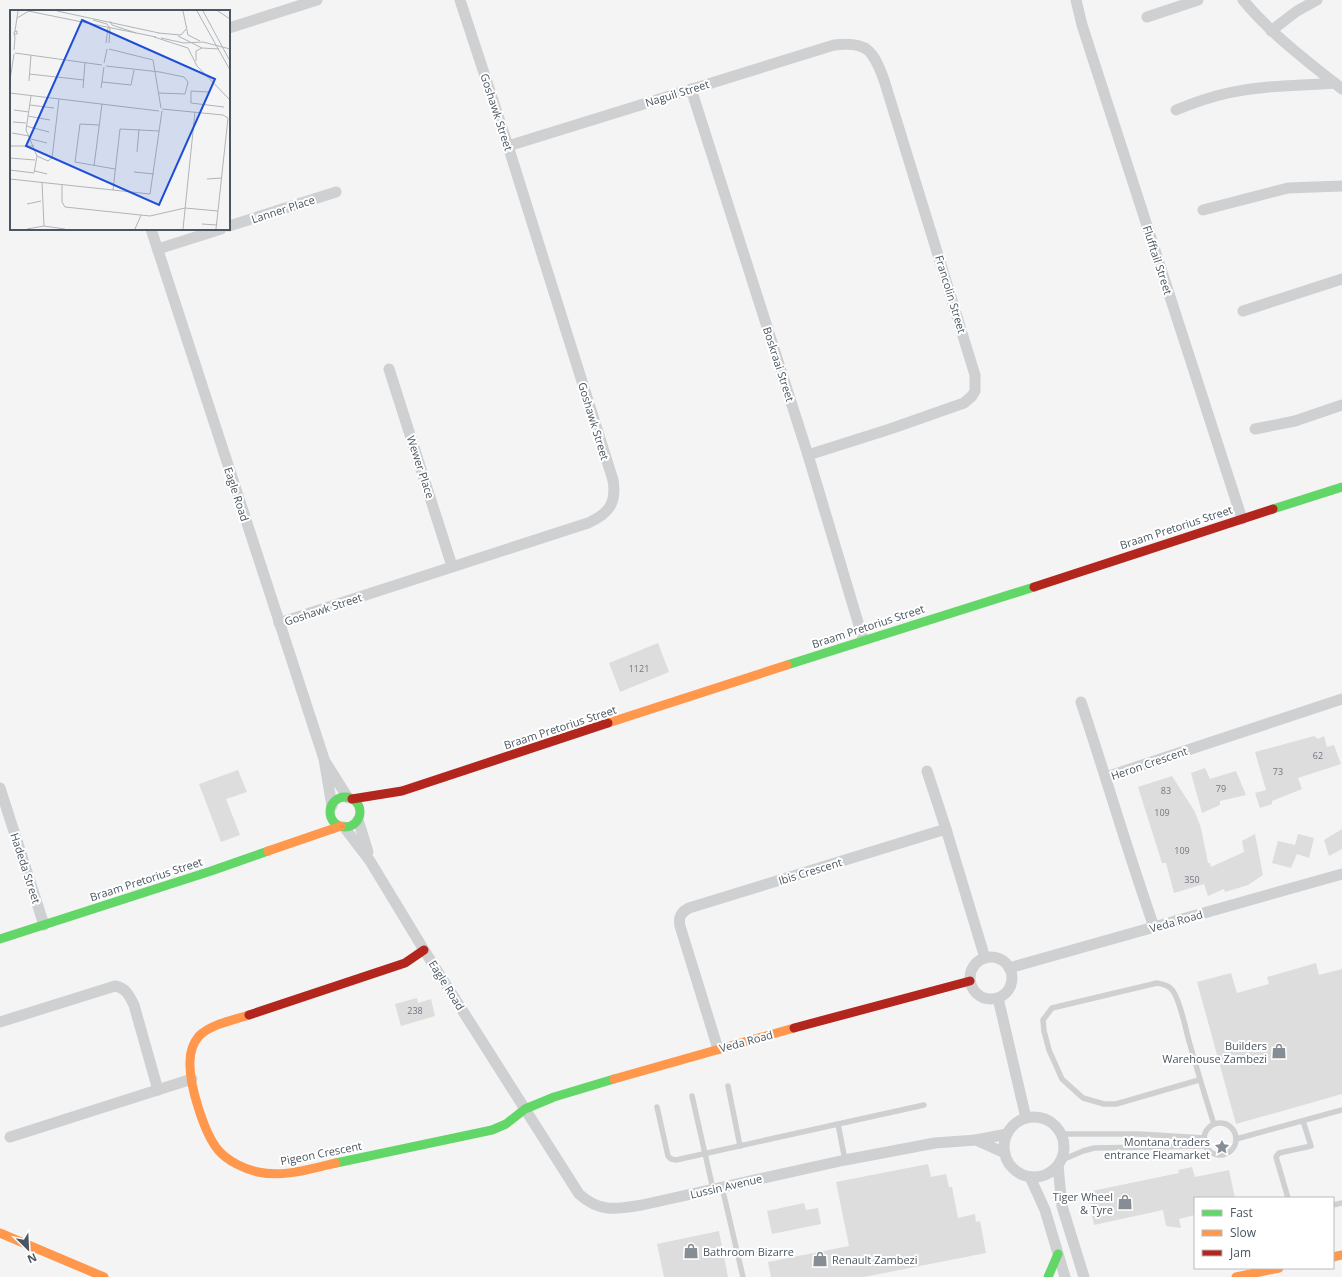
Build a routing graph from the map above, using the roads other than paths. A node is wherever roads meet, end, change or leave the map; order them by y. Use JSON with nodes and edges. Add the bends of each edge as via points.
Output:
{"nodes":[{"id":1,"x":317,"y":0,"type":"edge"},
{"id":2,"x":460,"y":0,"type":"edge"},
{"id":3,"x":1076,"y":0,"type":"edge"},
{"id":4,"x":1198,"y":0,"type":"edge"},
{"id":5,"x":1244,"y":0,"type":"edge"},
{"id":6,"x":1317,"y":0,"type":"edge"},
{"id":7,"x":1147,"y":17,"type":"dead end"},
{"id":8,"x":230,"y":28,"type":"edge"},
{"id":9,"x":1271,"y":30,"type":"junction"},
{"id":10,"x":847,"y":44,"type":"joint"},
{"id":11,"x":1338,"y":86,"type":"edge"},
{"id":12,"x":691,"y":89,"type":"junction"},
{"id":13,"x":1176,"y":110,"type":"dead end"},
{"id":14,"x":508,"y":146,"type":"junction"},
{"id":15,"x":1342,"y":186,"type":"edge"},
{"id":16,"x":336,"y":192,"type":"dead end"},
{"id":17,"x":1203,"y":210,"type":"dead end"},
{"id":18,"x":230,"y":226,"type":"edge"},
{"id":19,"x":151,"y":230,"type":"edge"},
{"id":20,"x":218,"y":230,"type":"edge"},
{"id":21,"x":158,"y":249,"type":"junction"},
{"id":22,"x":1342,"y":279,"type":"edge"},
{"id":23,"x":1243,"y":311,"type":"dead end"},
{"id":24,"x":389,"y":369,"type":"dead end"},
{"id":25,"x":1342,"y":405,"type":"edge"},
{"id":26,"x":1255,"y":429,"type":"dead end"},
{"id":27,"x":808,"y":455,"type":"junction"},
{"id":28,"x":1342,"y":487,"type":"edge"},
{"id":29,"x":1242,"y":519,"type":"junction"},
{"id":30,"x":452,"y":566,"type":"junction"},
{"id":31,"x":279,"y":623,"type":"junction"},
{"id":32,"x":863,"y":639,"type":"junction"},
{"id":33,"x":1342,"y":699,"type":"edge"},
{"id":34,"x":1081,"y":702,"type":"dead end"},
{"id":35,"x":324,"y":759,"type":"junction"},
{"id":36,"x":927,"y":771,"type":"dead end"},
{"id":37,"x":1106,"y":777,"type":"junction"},
{"id":38,"x":0,"y":788,"type":"edge"},
{"id":39,"x":402,"y":791,"type":"junction"},
{"id":40,"x":350,"y":798,"type":"junction"},
{"id":41,"x":331,"y":808,"type":"junction"},
{"id":42,"x":359,"y":817,"type":"junction"},
{"id":43,"x":342,"y":826,"type":"junction"},
{"id":44,"x":946,"y":829,"type":"junction"},
{"id":45,"x":298,"y":840,"type":"junction"},
{"id":46,"x":370,"y":861,"type":"junction"},
{"id":47,"x":1342,"y":874,"type":"edge"},
{"id":48,"x":44,"y":925,"type":"junction"},
{"id":49,"x":1154,"y":927,"type":"junction"},
{"id":50,"x":0,"y":939,"type":"edge"},
{"id":51,"x":424,"y":950,"type":"junction"},
{"id":52,"x":985,"y":958,"type":"junction"},
{"id":53,"x":1009,"y":968,"type":"junction"},
{"id":54,"x":970,"y":981,"type":"junction"},
{"id":55,"x":998,"y":998,"type":"junction"},
{"id":56,"x":0,"y":1022,"type":"edge"},
{"id":57,"x":718,"y":1049,"type":"junction"},
{"id":58,"x":192,"y":1079,"type":"junction"},
{"id":59,"x":1199,"y":1080,"type":"junction"},
{"id":60,"x":728,"y":1086,"type":"dead end"},
{"id":61,"x":158,"y":1090,"type":"junction"},
{"id":62,"x":692,"y":1096,"type":"dead end"},
{"id":63,"x":924,"y":1105,"type":"dead end"},
{"id":64,"x":657,"y":1107,"type":"dead end"},
{"id":65,"x":525,"y":1109,"type":"junction"},
{"id":66,"x":1342,"y":1110,"type":"edge"},
{"id":67,"x":1026,"y":1118,"type":"junction"},
{"id":68,"x":1303,"y":1121,"type":"junction"},
{"id":69,"x":838,"y":1124,"type":"junction"},
{"id":70,"x":1214,"y":1124,"type":"junction"},
{"id":71,"x":1007,"y":1134,"type":"junction"},
{"id":72,"x":1061,"y":1134,"type":"junction"},
{"id":73,"x":10,"y":1137,"type":"dead end"},
{"id":74,"x":1204,"y":1138,"type":"junction"},
{"id":75,"x":1236,"y":1139,"type":"junction"},
{"id":76,"x":976,"y":1140,"type":"junction"},
{"id":77,"x":740,"y":1146,"type":"junction"},
{"id":78,"x":1205,"y":1146,"type":"junction"},
{"id":79,"x":1005,"y":1152,"type":"junction"},
{"id":80,"x":705,"y":1154,"type":"junction"},
{"id":81,"x":845,"y":1160,"type":"junction"},
{"id":82,"x":1060,"y":1163,"type":"junction"},
{"id":83,"x":1030,"y":1177,"type":"junction"},
{"id":84,"x":718,"y":1188,"type":"junction"},
{"id":85,"x":1288,"y":1197,"type":"edge"},
{"id":86,"x":0,"y":1233,"type":"edge"},
{"id":87,"x":1058,"y":1254,"type":"junction"},
{"id":88,"x":1274,"y":1269,"type":"edge"},
{"id":89,"x":104,"y":1277,"type":"edge"},
{"id":90,"x":743,"y":1277,"type":"edge"},
{"id":91,"x":1048,"y":1277,"type":"edge"},
{"id":92,"x":1065,"y":1277,"type":"edge"},
{"id":93,"x":1084,"y":1277,"type":"edge"},
{"id":94,"x":1236,"y":1277,"type":"edge"}],
"edges":[{"from":1,"to":8,"type":"street"},
{"from":2,"to":14,"type":"street","name":"Goshawk Street"},
{"from":3,"to":29,"type":"street","name":"Flufftail Street"},
{"from":4,"to":7,"type":"street"},
{"from":5,"to":9,"type":"street"},
{"from":6,"to":9,"type":"street"},
{"from":9,"to":11,"type":"street"},
{"from":10,"to":12,"type":"street","name":"Naguil Street","via":[[834,45]]},
{"from":10,"to":27,"type":"street","name":"Francolin Street","via":[[863,46],[879,66],[975,375],[975,391],[969,400],[945,411]]},
{"from":11,"to":13,"type":"street","via":[[1251,89],[1209,98]]},
{"from":12,"to":14,"type":"street","name":"Naguil Street"},
{"from":12,"to":27,"type":"street","name":"Boskraai Street"},
{"from":14,"to":30,"type":"street","name":"Goshawk Street","via":[[613,480],[614,493],[607,512],[597,519]]},
{"from":15,"to":17,"type":"street","via":[[1288,188]]},
{"from":16,"to":18,"type":"street","name":"Lanner Place"},
{"from":19,"to":21,"type":"street","name":"Eagle Road"},
{"from":20,"to":21,"type":"street"},
{"from":21,"to":31,"type":"street","name":"Eagle Road"},
{"from":22,"to":23,"type":"street"},
{"from":24,"to":30,"type":"street","name":"Wewer Place"},
{"from":25,"to":26,"type":"street","via":[[1317,415]]},
{"from":27,"to":32,"type":"street","name":"Boskraai Street"},
{"from":28,"to":29,"type":"main road","name":"Braam Pretorius Street"},
{"from":29,"to":32,"type":"main road","name":"Braam Pretorius Street"},
{"from":30,"to":31,"type":"street","name":"Goshawk Street"},
{"from":31,"to":35,"type":"street","name":"Eagle Road"},
{"from":32,"to":39,"type":"main road","name":"Braam Pretorius Street"},
{"from":33,"to":37,"type":"street","name":"Heron Crescent"},
{"from":34,"to":37,"type":"street"},
{"from":35,"to":40,"type":"street","name":"Eagle Road"},
{"from":35,"to":41,"type":"street","name":"Eagle Road"},
{"from":36,"to":44,"type":"street"},
{"from":37,"to":49,"type":"street","name":"Heron Crescent"},
{"from":38,"to":48,"type":"street","name":"Hadeda Street"},
{"from":39,"to":40,"type":"main road","name":"Braam Pretorius Street"},
{"from":39,"to":42,"type":"main road","name":"Braam Pretorius Street"},
{"from":40,"to":41,"type":"main road","via":[[339,799]]},
{"from":40,"to":42,"type":"main road","via":[[359,806]]},
{"from":41,"to":43,"type":"main road","via":[[334,822]]},
{"from":41,"to":45,"type":"main road","name":"Braam Pretorius Street","via":[[323,822]]},
{"from":42,"to":43,"type":"main road","via":[[351,826]]},
{"from":42,"to":46,"type":"street","name":"Eagle Road"},
{"from":43,"to":45,"type":"main road","name":"Braam Pretorius Street"},
{"from":43,"to":46,"type":"street","name":"Eagle Road"},
{"from":44,"to":52,"type":"street"},
{"from":44,"to":57,"type":"street","name":"Ibis Crescent","via":[[684,911],[680,916],[680,926]]},
{"from":45,"to":48,"type":"main road","name":"Braam Pretorius Street"},
{"from":46,"to":51,"type":"street","name":"Eagle Road"},
{"from":47,"to":49,"type":"street","name":"Veda Road"},
{"from":48,"to":50,"type":"main road","name":"Braam Pretorius Street"},
{"from":49,"to":53,"type":"street","name":"Veda Road"},
{"from":51,"to":58,"type":"main road","name":"Pigeon Crescent","via":[[401,964],[211,1028],[194,1044],[190,1063]]},
{"from":51,"to":65,"type":"street","name":"Eagle Road"},
{"from":52,"to":53,"type":"street","via":[[999,959]]},
{"from":52,"to":54,"type":"street","via":[[973,967]]},
{"from":53,"to":55,"type":"street","via":[[1012,977],[1010,987]]},
{"from":54,"to":55,"type":"street","via":[[974,991],[979,995],[989,999]]},
{"from":54,"to":57,"type":"main road","name":"Veda Road"},
{"from":55,"to":67,"type":"street"},
{"from":56,"to":61,"type":"street","via":[[115,986],[121,988],[127,992],[134,1004]]},
{"from":57,"to":65,"type":"main road","name":"Veda Road","via":[[554,1097]]},
{"from":58,"to":61,"type":"street"},
{"from":58,"to":65,"type":"main road","name":"Pigeon Crescent","via":[[207,1132],[217,1149],[246,1168],[272,1174],[293,1172],[492,1130],[506,1124]]},
{"from":59,"to":59,"type":"lane","via":[[1181,1013],[1169,986],[1157,983],[1052,1008],[1043,1020],[1049,1050],[1058,1073],[1082,1098],[1104,1104],[1116,1104]]},
{"from":59,"to":70,"type":"lane"},
{"from":60,"to":77,"type":"lane"},
{"from":61,"to":73,"type":"street"},
{"from":62,"to":80,"type":"lane"},
{"from":63,"to":69,"type":"lane"},
{"from":64,"to":80,"type":"lane","via":[[668,1156],[671,1159]]},
{"from":65,"to":84,"type":"street","name":"Lussin Avenue","via":[[579,1194],[600,1207],[619,1209]]},
{"from":66,"to":68,"type":"lane"},
{"from":67,"to":71,"type":"street"},
{"from":67,"to":72,"type":"street","via":[[1046,1120],[1055,1125]]},
{"from":68,"to":75,"type":"lane"},
{"from":68,"to":85,"type":"lane","via":[[1311,1146],[1276,1157]]},
{"from":69,"to":77,"type":"lane"},
{"from":69,"to":81,"type":"lane"},
{"from":70,"to":74,"type":"lane","via":[[1206,1130]]},
{"from":70,"to":75,"type":"lane","via":[[1226,1124],[1232,1128]]},
{"from":71,"to":76,"type":"street","name":"Lussin Avenue"},
{"from":71,"to":79,"type":"street"},
{"from":72,"to":74,"type":"lane","via":[[1139,1134]]},
{"from":72,"to":82,"type":"street","via":[[1065,1147]]},
{"from":74,"to":78,"type":"lane"},
{"from":75,"to":78,"type":"lane","via":[[1233,1149],[1224,1155],[1212,1154]]},
{"from":76,"to":79,"type":"street","name":"Lussin Avenue"},
{"from":76,"to":81,"type":"street","name":"Lussin Avenue","via":[[935,1143]]},
{"from":77,"to":80,"type":"lane"},
{"from":78,"to":82,"type":"lane","via":[[1094,1148],[1079,1152]]},
{"from":79,"to":83,"type":"street","via":[[1013,1169]]},
{"from":80,"to":84,"type":"lane"},
{"from":81,"to":84,"type":"street","name":"Lussin Avenue"},
{"from":82,"to":83,"type":"street","via":[[1046,1175]]},
{"from":82,"to":93,"type":"street","via":[[1062,1206]]},
{"from":83,"to":87,"type":"street","via":[[1045,1210]]},
{"from":84,"to":90,"type":"lane"},
{"from":86,"to":89,"type":"main road"},
{"from":87,"to":91,"type":"main road"},
{"from":87,"to":92,"type":"street"},
{"from":88,"to":94,"type":"main road"}]}
